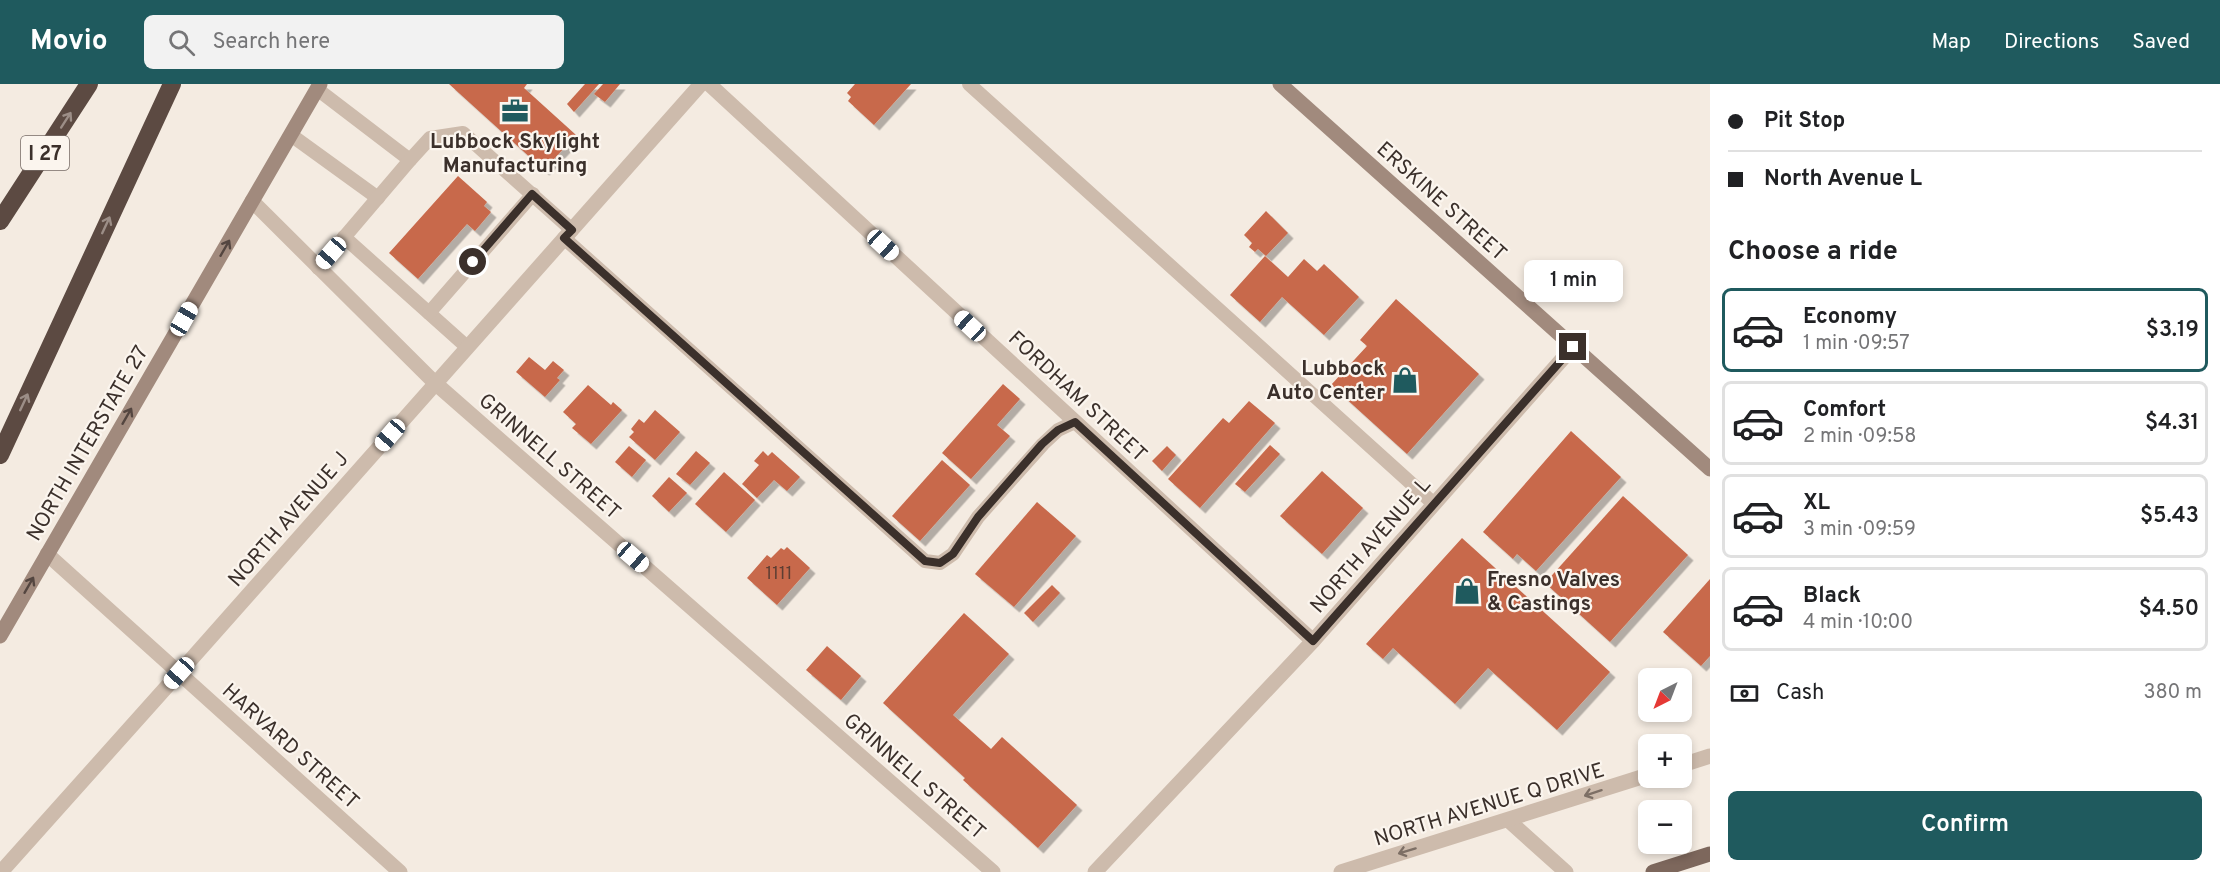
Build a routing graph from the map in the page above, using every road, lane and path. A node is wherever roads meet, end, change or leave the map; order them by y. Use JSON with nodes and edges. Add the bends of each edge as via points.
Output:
{"nodes":[{"id":1,"x":90,"y":84,"type":"edge"},
{"id":2,"x":172,"y":84,"type":"edge"},
{"id":3,"x":701,"y":84,"type":"edge"},
{"id":4,"x":709,"y":84,"type":"edge"},
{"id":5,"x":969,"y":84,"type":"edge"},
{"id":6,"x":1280,"y":84,"type":"edge"},
{"id":7,"x":319,"y":87,"type":"edge"},
{"id":8,"x":291,"y":135,"type":"junction"},
{"id":9,"x":410,"y":159,"type":"junction"},
{"id":10,"x":532,"y":194,"type":"junction"},
{"id":11,"x":378,"y":198,"type":"junction"},
{"id":12,"x":252,"y":201,"type":"junction"},
{"id":13,"x":0,"y":221,"type":"edge"},
{"id":14,"x":568,"y":234,"type":"junction"},
{"id":15,"x":344,"y":237,"type":"junction"},
{"id":16,"x":318,"y":268,"type":"junction"},
{"id":17,"x":429,"y":313,"type":"junction"},
{"id":18,"x":467,"y":347,"type":"junction"},
{"id":19,"x":1573,"y":347,"type":"junction"},
{"id":20,"x":435,"y":383,"type":"junction"},
{"id":21,"x":1075,"y":422,"type":"junction"},
{"id":22,"x":0,"y":455,"type":"edge"},
{"id":23,"x":1710,"y":470,"type":"edge"},
{"id":24,"x":1434,"y":504,"type":"junction"},
{"id":25,"x":47,"y":554,"type":"junction"},
{"id":26,"x":0,"y":636,"type":"edge"},
{"id":27,"x":1313,"y":641,"type":"junction"},
{"id":28,"x":179,"y":673,"type":"junction"},
{"id":29,"x":1710,"y":756,"type":"edge"},
{"id":30,"x":1692,"y":762,"type":"edge"},
{"id":31,"x":1638,"y":778,"type":"edge"},
{"id":32,"x":1508,"y":820,"type":"junction"},
{"id":33,"x":1710,"y":854,"type":"edge"},
{"id":34,"x":0,"y":872,"type":"edge"},
{"id":35,"x":400,"y":872,"type":"edge"},
{"id":36,"x":993,"y":872,"type":"edge"},
{"id":37,"x":1095,"y":872,"type":"edge"},
{"id":38,"x":1341,"y":872,"type":"edge"},
{"id":39,"x":1566,"y":872,"type":"edge"},
{"id":40,"x":1653,"y":872,"type":"edge"}],
"edges":[{"from":13,"to":1,"type":"highway","number":"I 27","one_way":true},
{"from":22,"to":2,"type":"highway","one_way":true},
{"from":3,"to":14,"type":"street","name":"NORTH AVENUE J"},
{"from":4,"to":21,"type":"street","name":"FORDHAM STREET"},
{"from":5,"to":24,"type":"lane"},
{"from":6,"to":19,"type":"main road","name":"ERSKINE STREET"},
{"from":7,"to":8,"type":"main road","name":"NORTH INTERSTATE 27"},
{"from":7,"to":9,"type":"lane"},
{"from":8,"to":11,"type":"lane"},
{"from":8,"to":12,"type":"main road","name":"NORTH INTERSTATE 27"},
{"from":9,"to":10,"type":"lane","via":[[430,138],[463,133]]},
{"from":9,"to":11,"type":"lane"},
{"from":10,"to":14,"type":"lane"},
{"from":10,"to":17,"type":"lane"},
{"from":11,"to":15,"type":"lane"},
{"from":12,"to":16,"type":"street","name":"GRINNELL STREET"},
{"from":25,"to":12,"type":"main road","name":"NORTH INTERSTATE 27","one_way":true},
{"from":14,"to":18,"type":"street","name":"NORTH AVENUE J"},
{"from":14,"to":21,"type":"lane","via":[[925,561],[940,563],[953,554],[978,517],[1042,444]]},
{"from":15,"to":16,"type":"lane"},
{"from":15,"to":17,"type":"lane"},
{"from":16,"to":20,"type":"street","name":"GRINNELL STREET"},
{"from":17,"to":18,"type":"lane"},
{"from":18,"to":20,"type":"street","name":"NORTH AVENUE J"},
{"from":19,"to":23,"type":"main road","name":"ERSKINE STREET"},
{"from":19,"to":24,"type":"street","name":"NORTH AVENUE L"},
{"from":20,"to":28,"type":"street","name":"NORTH AVENUE J"},
{"from":20,"to":36,"type":"street","name":"GRINNELL STREET"},
{"from":21,"to":27,"type":"street","name":"FORDHAM STREET"},
{"from":24,"to":27,"type":"street","name":"NORTH AVENUE L"},
{"from":26,"to":25,"type":"main road","name":"NORTH INTERSTATE 27","one_way":true},
{"from":25,"to":28,"type":"street","name":"HARVARD STREET"},
{"from":27,"to":37,"type":"street","name":"NORTH AVENUE L"},
{"from":28,"to":34,"type":"street","name":"NORTH AVENUE J"},
{"from":28,"to":35,"type":"street","name":"HARVARD STREET"},
{"from":29,"to":30,"type":"street"},
{"from":31,"to":32,"type":"street","name":"NORTH AVENUE Q DRIVE","one_way":true},
{"from":32,"to":38,"type":"street","name":"NORTH AVENUE Q DRIVE","one_way":true},
{"from":32,"to":39,"type":"street"},
{"from":33,"to":40,"type":"main road"}]}
